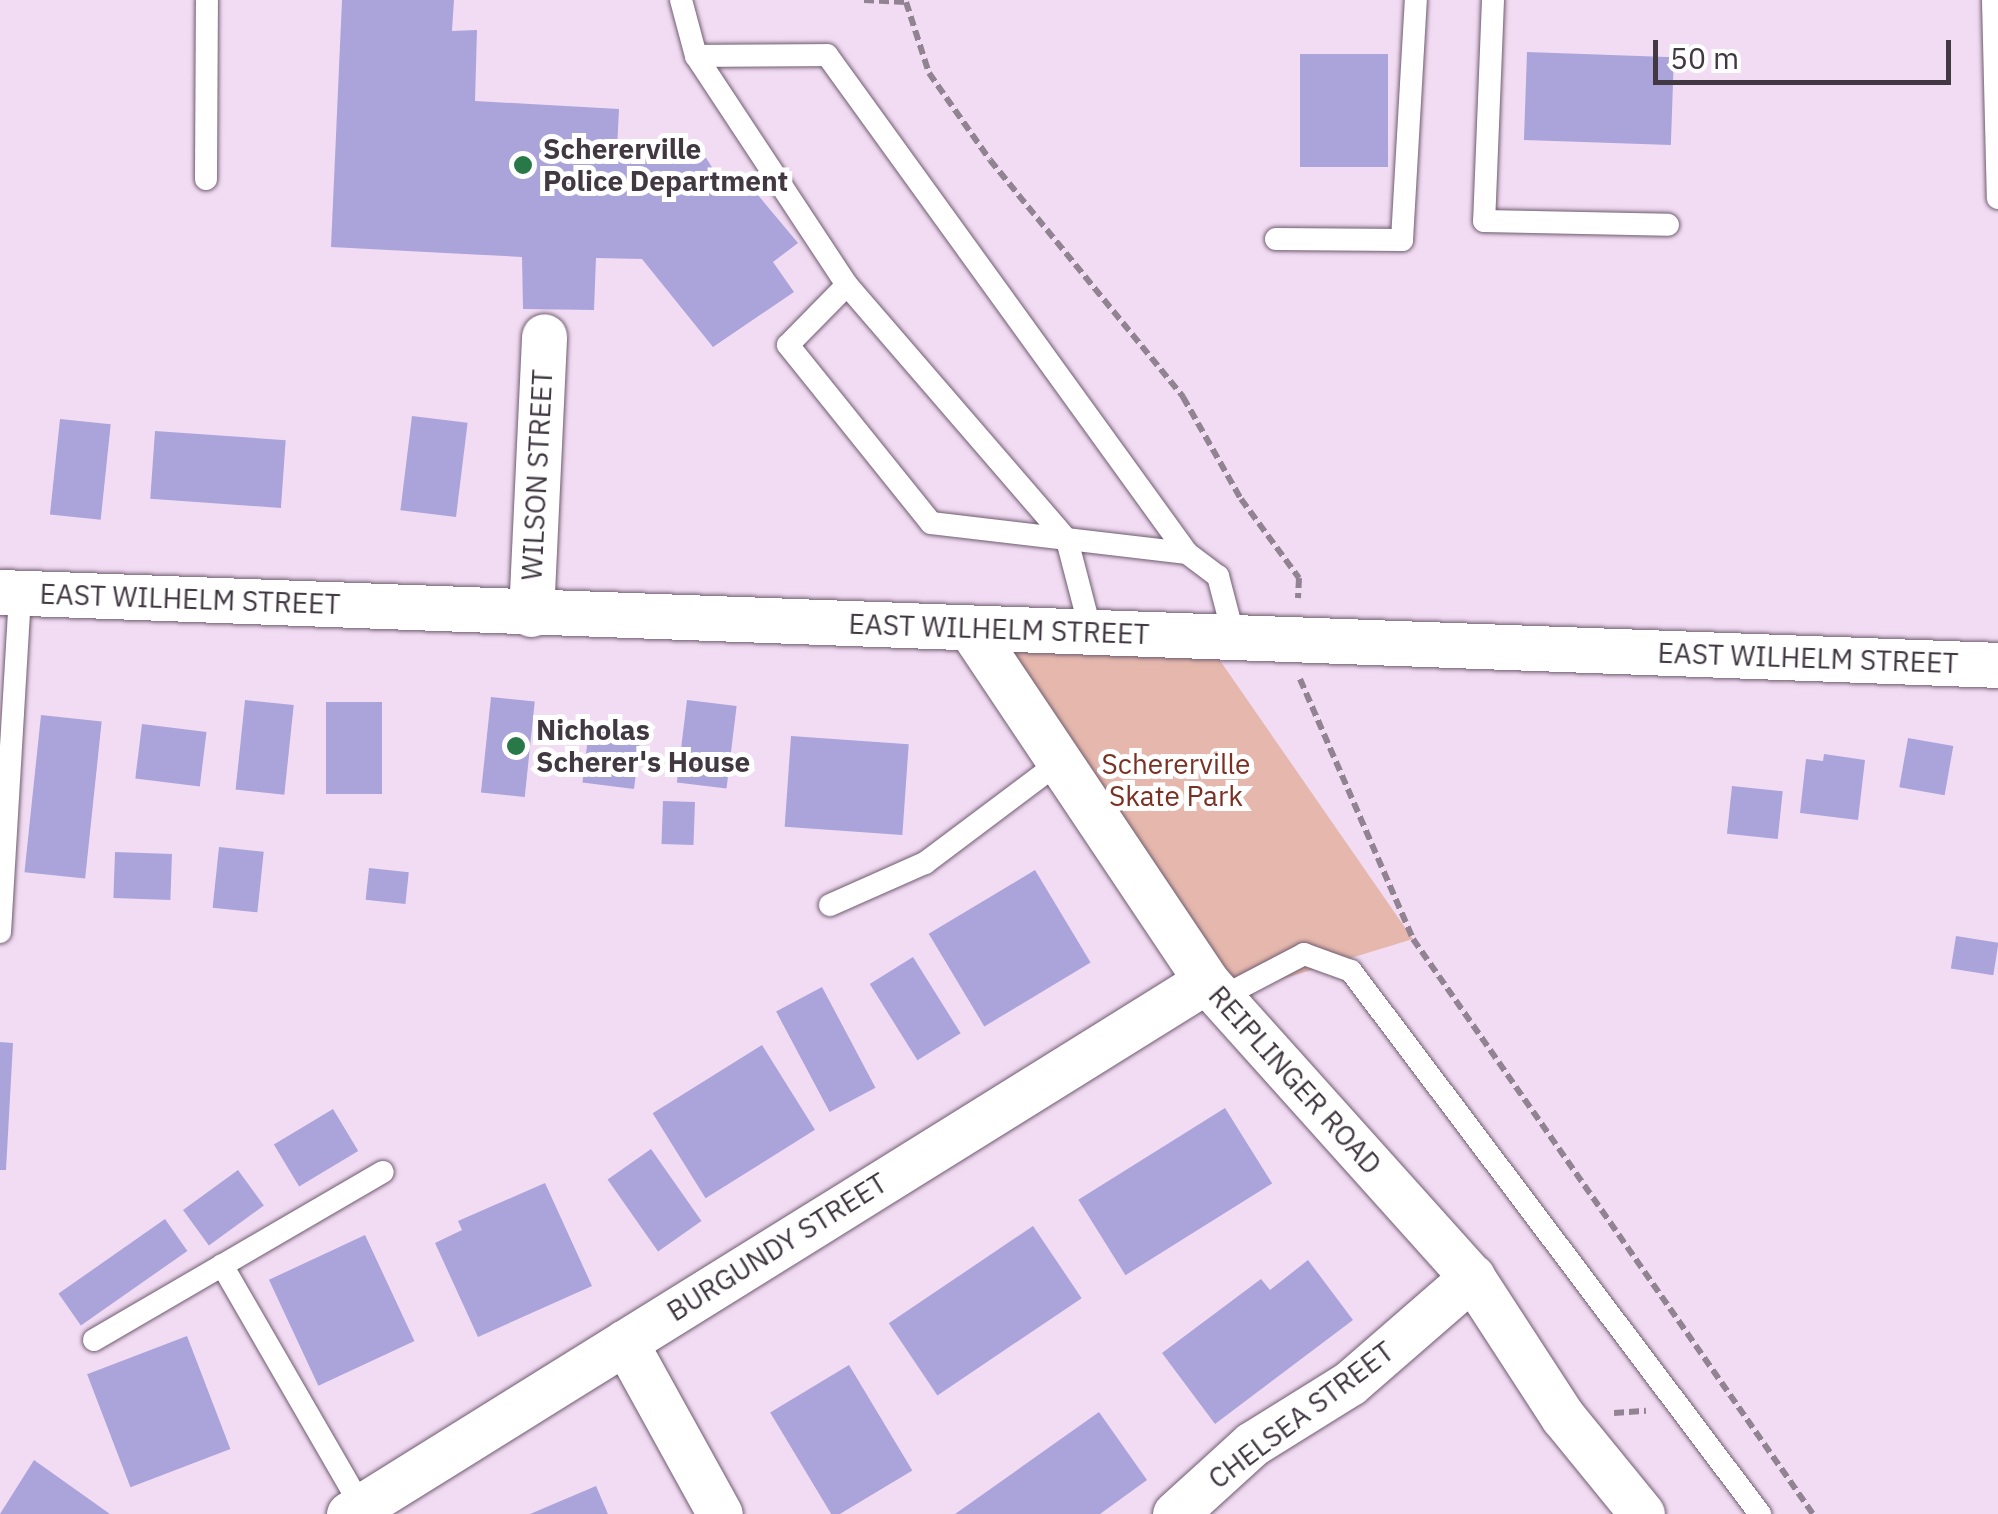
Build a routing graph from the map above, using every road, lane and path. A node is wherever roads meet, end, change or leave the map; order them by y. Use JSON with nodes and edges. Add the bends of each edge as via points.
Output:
{"nodes":[{"id":1,"x":207,"y":0,"type":"edge"},
{"id":2,"x":681,"y":0,"type":"edge"},
{"id":3,"x":864,"y":0,"type":"edge"},
{"id":4,"x":1416,"y":0,"type":"edge"},
{"id":5,"x":1492,"y":0,"type":"edge"},
{"id":6,"x":1993,"y":0,"type":"edge"},
{"id":7,"x":696,"y":56,"type":"junction"},
{"id":8,"x":206,"y":179,"type":"dead end"},
{"id":9,"x":1998,"y":198,"type":"edge"},
{"id":10,"x":1668,"y":225,"type":"dead end"},
{"id":11,"x":1276,"y":240,"type":"dead end"},
{"id":12,"x":847,"y":285,"type":"junction"},
{"id":13,"x":544,"y":336,"type":"dead end"},
{"id":14,"x":1067,"y":540,"type":"junction"},
{"id":15,"x":1186,"y":553,"type":"junction"},
{"id":16,"x":10,"y":592,"type":"edge"},
{"id":17,"x":531,"y":614,"type":"junction"},
{"id":18,"x":970,"y":628,"type":"junction"},
{"id":19,"x":1090,"y":632,"type":"junction"},
{"id":20,"x":1234,"y":638,"type":"junction"},
{"id":21,"x":1297,"y":640,"type":"junction"},
{"id":22,"x":1998,"y":665,"type":"edge"},
{"id":23,"x":1062,"y":760,"type":"junction"},
{"id":24,"x":830,"y":905,"type":"dead end"},
{"id":25,"x":0,"y":932,"type":"edge"},
{"id":26,"x":1213,"y":989,"type":"junction"},
{"id":27,"x":382,"y":1172,"type":"dead end"},
{"id":28,"x":222,"y":1265,"type":"junction"},
{"id":29,"x":1472,"y":1278,"type":"junction"},
{"id":30,"x":94,"y":1340,"type":"dead end"},
{"id":31,"x":625,"y":1342,"type":"junction"},
{"id":32,"x":355,"y":1510,"type":"edge"},
{"id":33,"x":720,"y":1514,"type":"edge"},
{"id":34,"x":1176,"y":1514,"type":"edge"},
{"id":35,"x":1642,"y":1514,"type":"edge"},
{"id":36,"x":1760,"y":1514,"type":"edge"},
{"id":37,"x":1813,"y":1514,"type":"edge"}],
"edges":[{"from":1,"to":8,"type":"lane"},
{"from":2,"to":7,"type":"lane"},
{"from":3,"to":21,"type":"path","via":[[906,2],[929,73],[980,146],[1184,397],[1241,499],[1299,578]]},
{"from":4,"to":11,"type":"lane","via":[[1402,240]]},
{"from":5,"to":10,"type":"lane","via":[[1484,220]]},
{"from":6,"to":9,"type":"lane"},
{"from":7,"to":12,"type":"lane"},
{"from":7,"to":15,"type":"lane","via":[[827,55]]},
{"from":12,"to":14,"type":"lane"},
{"from":12,"to":14,"type":"lane","via":[[788,345],[931,523]]},
{"from":13,"to":17,"type":"street","name":"WILSON STREET"},
{"from":14,"to":15,"type":"lane"},
{"from":14,"to":19,"type":"lane"},
{"from":15,"to":20,"type":"lane","via":[[1218,576]]},
{"from":16,"to":17,"type":"street","name":"EAST WILHELM STREET"},
{"from":16,"to":25,"type":"lane"},
{"from":17,"to":18,"type":"street","name":"EAST WILHELM STREET"},
{"from":18,"to":19,"type":"street","name":"EAST WILHELM STREET"},
{"from":18,"to":23,"type":"street","name":"REIPLINGER ROAD"},
{"from":19,"to":20,"type":"street","name":"EAST WILHELM STREET"},
{"from":20,"to":21,"type":"street","name":"EAST WILHELM STREET"},
{"from":21,"to":22,"type":"street","name":"EAST WILHELM STREET"},
{"from":21,"to":37,"type":"path","via":[[1296,670],[1413,939]]},
{"from":23,"to":24,"type":"lane","via":[[925,863]]},
{"from":23,"to":26,"type":"street","name":"REIPLINGER ROAD"},
{"from":26,"to":29,"type":"street","name":"REIPLINGER ROAD"},
{"from":26,"to":31,"type":"street","name":"BURGUNDY STREET"},
{"from":26,"to":36,"type":"lane","via":[[1304,954],[1351,971]]},
{"from":27,"to":28,"type":"lane"},
{"from":28,"to":30,"type":"lane"},
{"from":28,"to":32,"type":"lane"},
{"from":29,"to":34,"type":"street","name":"CHELSEA STREET","via":[[1350,1383],[1252,1444]]},
{"from":29,"to":35,"type":"street","name":"REIPLINGER ROAD","via":[[1562,1416]]},
{"from":31,"to":32,"type":"street","name":"BURGUNDY STREET"},
{"from":31,"to":33,"type":"street"}]}
